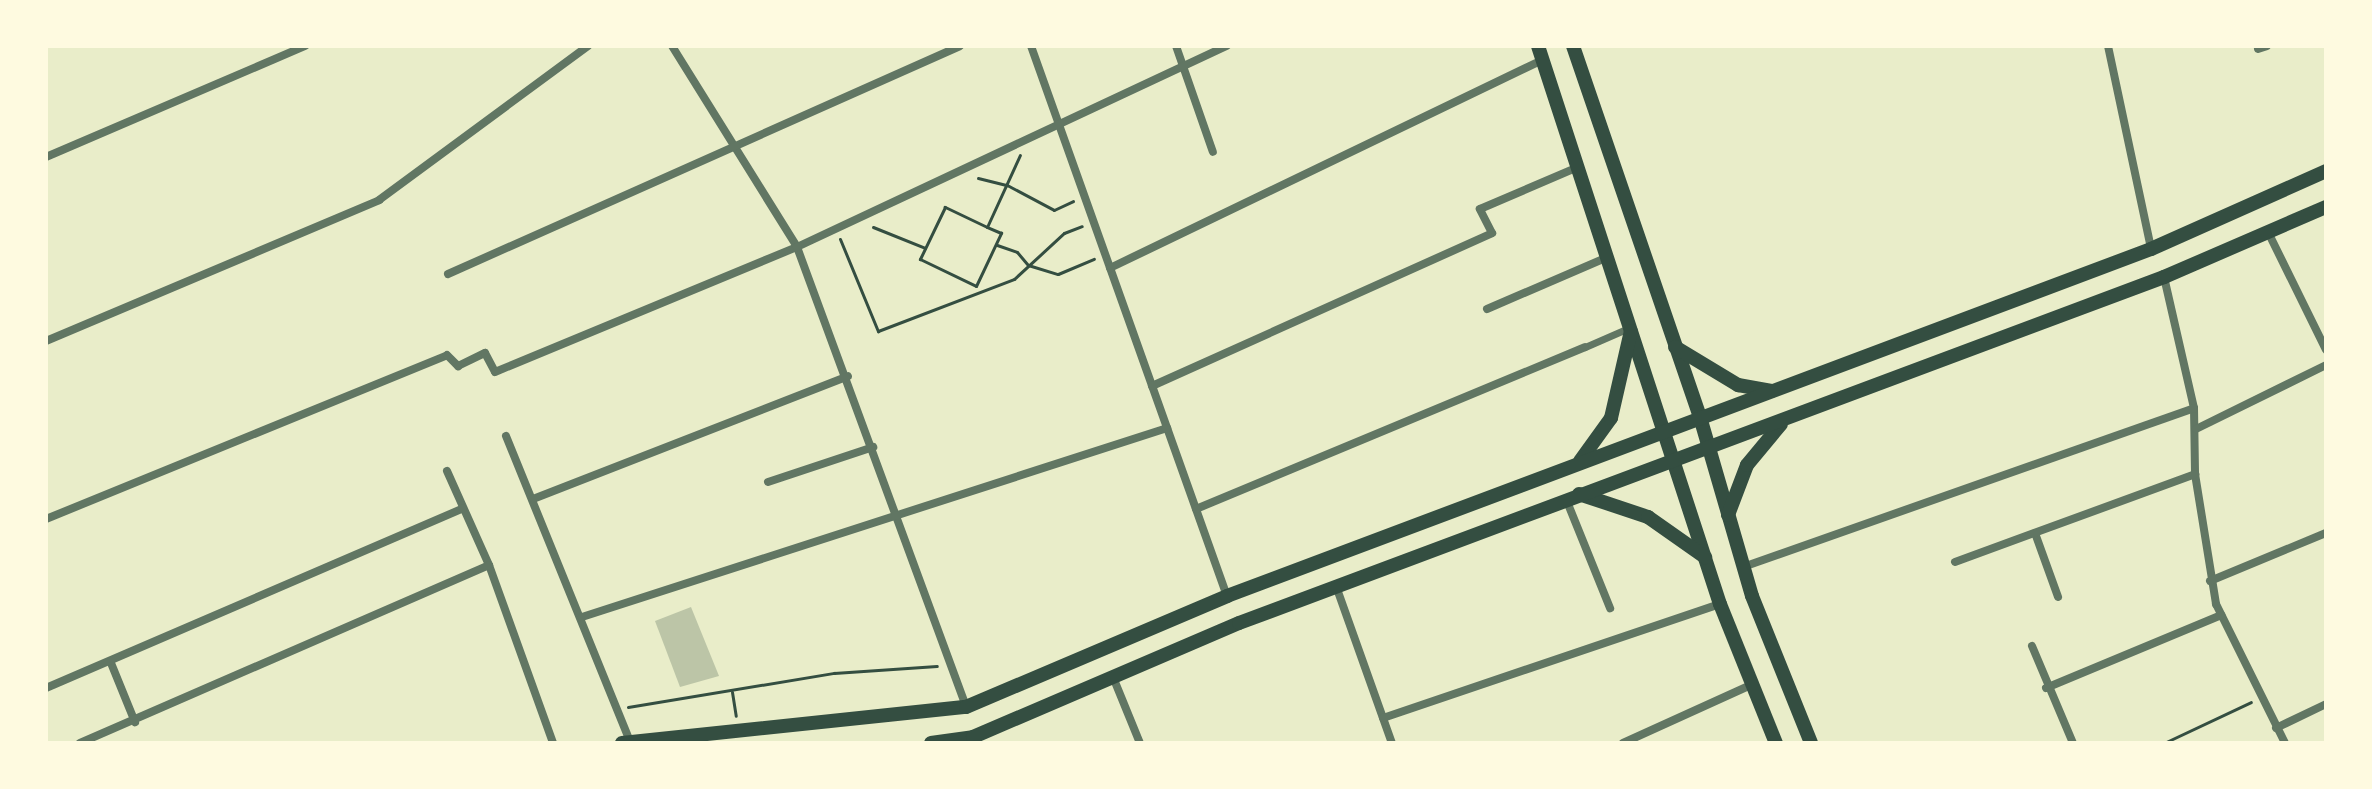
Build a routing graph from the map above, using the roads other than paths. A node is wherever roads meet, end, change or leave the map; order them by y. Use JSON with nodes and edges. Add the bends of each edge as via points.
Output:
{"nodes":[{"id":1,"x":305,"y":46,"type":"edge"},
{"id":2,"x":588,"y":46,"type":"edge"},
{"id":3,"x":672,"y":46,"type":"edge"},
{"id":4,"x":960,"y":46,"type":"edge"},
{"id":5,"x":1031,"y":46,"type":"edge"},
{"id":6,"x":1176,"y":46,"type":"edge"},
{"id":7,"x":1227,"y":46,"type":"edge"},
{"id":8,"x":1573,"y":46,"type":"edge"},
{"id":9,"x":2108,"y":46,"type":"edge"},
{"id":10,"x":1540,"y":53,"type":"edge"},
{"id":11,"x":1183,"y":66,"type":"junction"},
{"id":12,"x":1059,"y":125,"type":"junction"},
{"id":13,"x":735,"y":148,"type":"junction"},
{"id":14,"x":1213,"y":152,"type":"dead end"},
{"id":15,"x":46,"y":157,"type":"edge"},
{"id":16,"x":1578,"y":167,"type":"junction"},
{"id":17,"x":2326,"y":171,"type":"edge"},
{"id":18,"x":2326,"y":207,"type":"edge"},
{"id":19,"x":2269,"y":234,"type":"junction"},
{"id":20,"x":797,"y":247,"type":"junction"},
{"id":21,"x":2151,"y":249,"type":"junction"},
{"id":22,"x":1609,"y":257,"type":"junction"},
{"id":23,"x":1110,"y":268,"type":"junction"},
{"id":24,"x":448,"y":274,"type":"dead end"},
{"id":25,"x":2164,"y":277,"type":"junction"},
{"id":26,"x":1487,"y":309,"type":"dead end"},
{"id":27,"x":1632,"y":327,"type":"junction"},
{"id":28,"x":46,"y":341,"type":"edge"},
{"id":29,"x":1585,"y":347,"type":"joint"},
{"id":30,"x":1675,"y":347,"type":"junction"},
{"id":31,"x":2326,"y":350,"type":"edge"},
{"id":32,"x":2326,"y":365,"type":"edge"},
{"id":33,"x":848,"y":376,"type":"junction"},
{"id":34,"x":1152,"y":386,"type":"junction"},
{"id":35,"x":1771,"y":391,"type":"junction"},
{"id":36,"x":2194,"y":408,"type":"junction"},
{"id":37,"x":1700,"y":417,"type":"junction"},
{"id":38,"x":1783,"y":422,"type":"junction"},
{"id":39,"x":1167,"y":428,"type":"junction"},
{"id":40,"x":1667,"y":428,"type":"junction"},
{"id":41,"x":2196,"y":429,"type":"junction"},
{"id":42,"x":506,"y":436,"type":"dead end"},
{"id":43,"x":1709,"y":446,"type":"junction"},
{"id":44,"x":873,"y":447,"type":"junction"},
{"id":45,"x":1676,"y":457,"type":"junction"},
{"id":46,"x":1580,"y":461,"type":"junction"},
{"id":47,"x":447,"y":471,"type":"dead end"},
{"id":48,"x":2195,"y":474,"type":"junction"},
{"id":49,"x":768,"y":482,"type":"dead end"},
{"id":50,"x":1572,"y":496,"type":"junction"},
{"id":51,"x":533,"y":499,"type":"junction"},
{"id":52,"x":463,"y":508,"type":"junction"},
{"id":53,"x":1196,"y":509,"type":"junction"},
{"id":54,"x":896,"y":512,"type":"junction"},
{"id":55,"x":1728,"y":516,"type":"junction"},
{"id":56,"x":46,"y":519,"type":"edge"},
{"id":57,"x":2035,"y":533,"type":"junction"},
{"id":58,"x":2326,"y":533,"type":"edge"},
{"id":59,"x":1705,"y":557,"type":"junction"},
{"id":60,"x":1955,"y":562,"type":"dead end"},
{"id":61,"x":489,"y":565,"type":"junction"},
{"id":62,"x":1743,"y":567,"type":"junction"},
{"id":63,"x":2210,"y":581,"type":"junction"},
{"id":64,"x":1336,"y":586,"type":"junction"},
{"id":65,"x":1227,"y":596,"type":"junction"},
{"id":66,"x":2058,"y":597,"type":"dead end"},
{"id":67,"x":1720,"y":604,"type":"junction"},
{"id":68,"x":1610,"y":608,"type":"dead end"},
{"id":69,"x":2221,"y":615,"type":"junction"},
{"id":70,"x":582,"y":617,"type":"junction"},
{"id":71,"x":2032,"y":646,"type":"dead end"},
{"id":72,"x":111,"y":663,"type":"junction"},
{"id":73,"x":1113,"y":677,"type":"junction"},
{"id":74,"x":1751,"y":685,"type":"junction"},
{"id":75,"x":46,"y":688,"type":"edge"},
{"id":76,"x":2046,"y":688,"type":"junction"},
{"id":77,"x":2326,"y":704,"type":"edge"},
{"id":78,"x":966,"y":707,"type":"junction"},
{"id":79,"x":1383,"y":718,"type":"junction"},
{"id":80,"x":135,"y":722,"type":"junction"},
{"id":81,"x":2276,"y":728,"type":"junction"},
{"id":82,"x":974,"y":740,"type":"edge"},
{"id":83,"x":626,"y":742,"type":"edge"},
{"id":84,"x":80,"y":743,"type":"edge"},
{"id":85,"x":553,"y":743,"type":"edge"},
{"id":86,"x":931,"y":743,"type":"edge"},
{"id":87,"x":1140,"y":743,"type":"edge"},
{"id":88,"x":1392,"y":743,"type":"edge"},
{"id":89,"x":1623,"y":743,"type":"edge"},
{"id":90,"x":1776,"y":743,"type":"edge"},
{"id":91,"x":1811,"y":743,"type":"edge"},
{"id":92,"x":2073,"y":743,"type":"edge"},
{"id":93,"x":2285,"y":743,"type":"edge"}],
"edges":[{"from":1,"to":15,"type":"street"},
{"from":2,"to":28,"type":"street","via":[[379,200]]},
{"from":3,"to":13,"type":"street"},
{"from":4,"to":13,"type":"street"},
{"from":5,"to":12,"type":"street"},
{"from":6,"to":11,"type":"street"},
{"from":7,"to":11,"type":"street"},
{"from":8,"to":30,"type":"main road"},
{"from":9,"to":21,"type":"street"},
{"from":10,"to":16,"type":"main road"},
{"from":10,"to":23,"type":"street"},
{"from":11,"to":12,"type":"street"},
{"from":11,"to":14,"type":"street"},
{"from":12,"to":20,"type":"street"},
{"from":12,"to":23,"type":"street"},
{"from":13,"to":20,"type":"street"},
{"from":13,"to":24,"type":"street"},
{"from":16,"to":22,"type":"main road"},
{"from":16,"to":34,"type":"street","via":[[1480,209],[1492,233]]},
{"from":17,"to":21,"type":"main road"},
{"from":18,"to":19,"type":"main road"},
{"from":19,"to":25,"type":"main road"},
{"from":19,"to":31,"type":"street"},
{"from":20,"to":33,"type":"street"},
{"from":20,"to":56,"type":"street","via":[[495,372],[485,353],[458,366],[447,355]]},
{"from":21,"to":35,"type":"main road"},
{"from":22,"to":26,"type":"street"},
{"from":22,"to":27,"type":"main road"},
{"from":23,"to":34,"type":"street"},
{"from":25,"to":36,"type":"street"},
{"from":25,"to":38,"type":"main road"},
{"from":27,"to":29,"type":"street"},
{"from":27,"to":40,"type":"main road"},
{"from":27,"to":46,"type":"main road","via":[[1623,385],[1611,418]]},
{"from":29,"to":53,"type":"street"},
{"from":30,"to":35,"type":"main road","via":[[1727,380]]},
{"from":30,"to":37,"type":"main road"},
{"from":32,"to":41,"type":"street"},
{"from":33,"to":44,"type":"street"},
{"from":33,"to":51,"type":"street"},
{"from":34,"to":39,"type":"street"},
{"from":35,"to":37,"type":"main road"},
{"from":36,"to":41,"type":"street"},
{"from":36,"to":62,"type":"street"},
{"from":37,"to":40,"type":"main road"},
{"from":37,"to":43,"type":"main road"},
{"from":38,"to":43,"type":"main road"},
{"from":38,"to":55,"type":"main road","via":[[1747,465]]},
{"from":39,"to":53,"type":"street"},
{"from":39,"to":54,"type":"street"},
{"from":40,"to":45,"type":"main road"},
{"from":40,"to":46,"type":"main road"},
{"from":41,"to":48,"type":"street"},
{"from":42,"to":51,"type":"street"},
{"from":43,"to":45,"type":"main road"},
{"from":43,"to":55,"type":"main road"},
{"from":44,"to":49,"type":"street"},
{"from":44,"to":54,"type":"street"},
{"from":45,"to":50,"type":"main road"},
{"from":45,"to":59,"type":"main road"},
{"from":46,"to":65,"type":"main road"},
{"from":47,"to":52,"type":"street"},
{"from":48,"to":57,"type":"street"},
{"from":48,"to":63,"type":"street"},
{"from":50,"to":59,"type":"main road","via":[[1648,517]]},
{"from":50,"to":64,"type":"main road"},
{"from":50,"to":68,"type":"street"},
{"from":51,"to":70,"type":"street"},
{"from":52,"to":61,"type":"street"},
{"from":52,"to":72,"type":"street"},
{"from":53,"to":65,"type":"street"},
{"from":54,"to":70,"type":"street"},
{"from":54,"to":78,"type":"street"},
{"from":55,"to":62,"type":"main road"},
{"from":57,"to":60,"type":"street"},
{"from":57,"to":66,"type":"street"},
{"from":58,"to":63,"type":"street"},
{"from":59,"to":67,"type":"main road"},
{"from":61,"to":80,"type":"street"},
{"from":61,"to":85,"type":"street"},
{"from":62,"to":91,"type":"main road"},
{"from":63,"to":69,"type":"street"},
{"from":64,"to":73,"type":"main road"},
{"from":64,"to":79,"type":"street"},
{"from":65,"to":78,"type":"main road"},
{"from":67,"to":74,"type":"main road"},
{"from":67,"to":79,"type":"street"},
{"from":69,"to":76,"type":"street"},
{"from":69,"to":81,"type":"street"},
{"from":70,"to":83,"type":"street"},
{"from":71,"to":76,"type":"street"},
{"from":72,"to":75,"type":"street"},
{"from":72,"to":80,"type":"street"},
{"from":73,"to":82,"type":"main road"},
{"from":73,"to":87,"type":"street"},
{"from":74,"to":89,"type":"street"},
{"from":74,"to":90,"type":"main road"},
{"from":76,"to":92,"type":"street"},
{"from":77,"to":81,"type":"street"},
{"from":78,"to":83,"type":"main road"},
{"from":79,"to":88,"type":"street"},
{"from":80,"to":84,"type":"street"},
{"from":81,"to":93,"type":"street"},
{"from":82,"to":86,"type":"main road"}]}
